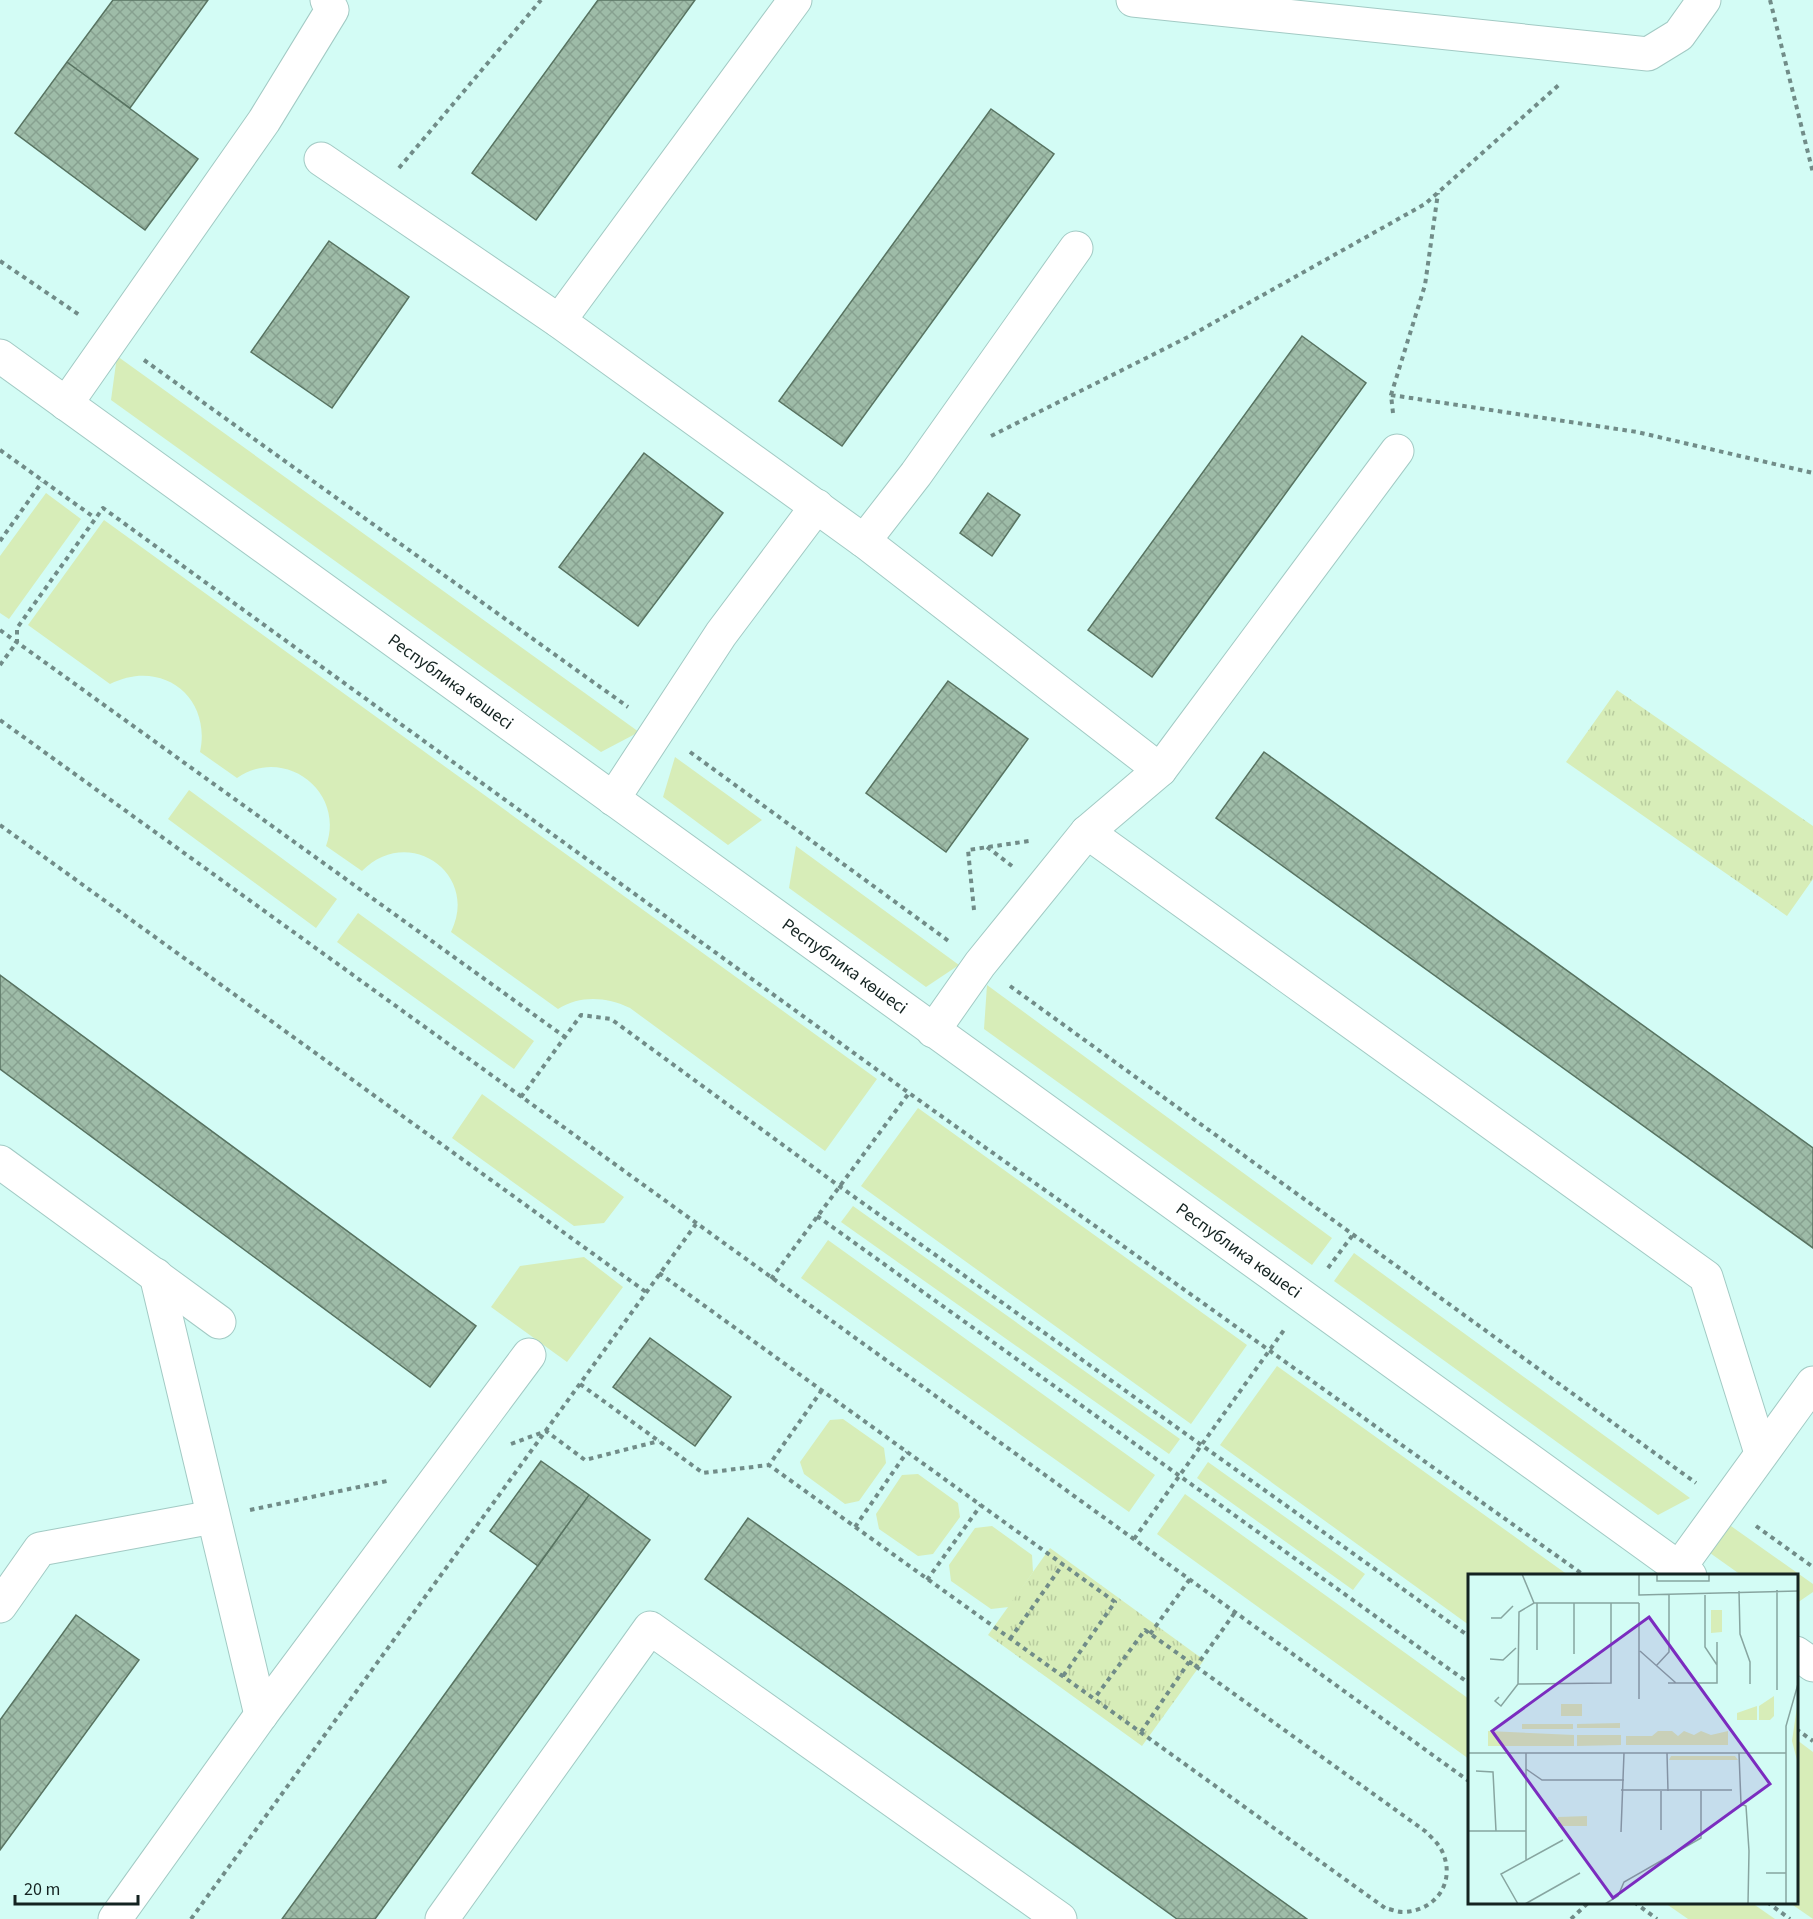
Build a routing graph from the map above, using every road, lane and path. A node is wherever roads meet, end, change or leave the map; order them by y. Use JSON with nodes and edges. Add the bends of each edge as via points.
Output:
{"nodes":[{"id":1,"x":327,"y":0,"type":"edge"},
{"id":2,"x":541,"y":0,"type":"edge"},
{"id":3,"x":795,"y":0,"type":"edge"},
{"id":4,"x":1133,"y":0,"type":"edge"},
{"id":5,"x":1704,"y":0,"type":"edge"},
{"id":6,"x":1770,"y":0,"type":"edge"},
{"id":7,"x":1599,"y":49,"type":"junction"},
{"id":8,"x":321,"y":159,"type":"dead end"},
{"id":9,"x":1813,"y":173,"type":"edge"},
{"id":10,"x":1438,"y":193,"type":"junction"},
{"id":11,"x":375,"y":196,"type":"junction"},
{"id":12,"x":1076,"y":248,"type":"dead end"},
{"id":13,"x":0,"y":261,"type":"edge"},
{"id":14,"x":559,"y":321,"type":"junction"},
{"id":15,"x":114,"y":338,"type":"junction"},
{"id":16,"x":0,"y":356,"type":"edge"},
{"id":17,"x":1390,"y":395,"type":"junction"},
{"id":18,"x":66,"y":404,"type":"junction"},
{"id":19,"x":989,"y":437,"type":"dead end"},
{"id":20,"x":0,"y":450,"type":"edge"},
{"id":21,"x":1397,"y":451,"type":"joint"},
{"id":22,"x":1813,"y":473,"type":"edge"},
{"id":23,"x":42,"y":482,"type":"junction"},
{"id":24,"x":817,"y":506,"type":"junction"},
{"id":25,"x":95,"y":518,"type":"junction"},
{"id":26,"x":0,"y":541,"type":"edge"},
{"id":27,"x":864,"y":541,"type":"junction"},
{"id":28,"x":0,"y":630,"type":"edge"},
{"id":29,"x":17,"y":642,"type":"junction"},
{"id":30,"x":0,"y":665,"type":"edge"},
{"id":31,"x":0,"y":720,"type":"edge"},
{"id":32,"x":660,"y":730,"type":"junction"},
{"id":33,"x":1160,"y":770,"type":"junction"},
{"id":34,"x":613,"y":799,"type":"junction"},
{"id":35,"x":0,"y":825,"type":"edge"},
{"id":36,"x":1088,"y":832,"type":"junction"},
{"id":37,"x":980,"y":964,"type":"junction"},
{"id":38,"x":933,"y":1031,"type":"junction"},
{"id":39,"x":565,"y":1036,"type":"junction"},
{"id":40,"x":909,"y":1093,"type":"junction"},
{"id":41,"x":521,"y":1097,"type":"junction"},
{"id":42,"x":0,"y":1162,"type":"edge"},
{"id":43,"x":839,"y":1186,"type":"junction"},
{"id":44,"x":817,"y":1216,"type":"junction"},
{"id":45,"x":696,"y":1224,"type":"junction"},
{"id":46,"x":659,"y":1273,"type":"junction"},
{"id":47,"x":156,"y":1275,"type":"junction"},
{"id":48,"x":771,"y":1279,"type":"junction"},
{"id":49,"x":646,"y":1292,"type":"junction"},
{"id":50,"x":219,"y":1322,"type":"dead end"},
{"id":51,"x":1269,"y":1351,"type":"junction"},
{"id":52,"x":529,"y":1355,"type":"dead end"},
{"id":53,"x":1813,"y":1383,"type":"edge"},
{"id":54,"x":579,"y":1384,"type":"junction"},
{"id":55,"x":822,"y":1390,"type":"junction"},
{"id":56,"x":1202,"y":1444,"type":"junction"},
{"id":57,"x":907,"y":1452,"type":"junction"},
{"id":58,"x":1761,"y":1453,"type":"junction"},
{"id":59,"x":769,"y":1465,"type":"junction"},
{"id":60,"x":1179,"y":1476,"type":"junction"},
{"id":61,"x":1725,"y":1503,"type":"junction"},
{"id":62,"x":981,"y":1505,"type":"junction"},
{"id":63,"x":213,"y":1517,"type":"junction"},
{"id":64,"x":855,"y":1527,"type":"junction"},
{"id":65,"x":1134,"y":1539,"type":"junction"},
{"id":66,"x":1063,"y":1564,"type":"junction"},
{"id":67,"x":1813,"y":1567,"type":"edge"},
{"id":68,"x":1684,"y":1572,"type":"edge"},
{"id":69,"x":1584,"y":1574,"type":"edge"},
{"id":70,"x":1190,"y":1579,"type":"junction"},
{"id":71,"x":927,"y":1580,"type":"junction"},
{"id":72,"x":0,"y":1606,"type":"edge"},
{"id":73,"x":1236,"y":1611,"type":"junction"},
{"id":74,"x":1150,"y":1634,"type":"junction"},
{"id":75,"x":1468,"y":1636,"type":"edge"},
{"id":76,"x":1010,"y":1639,"type":"junction"},
{"id":77,"x":1798,"y":1654,"type":"edge"},
{"id":78,"x":1189,"y":1662,"type":"junction"},
{"id":79,"x":1813,"y":1665,"type":"edge"},
{"id":80,"x":1196,"y":1668,"type":"junction"},
{"id":81,"x":1063,"y":1677,"type":"junction"},
{"id":82,"x":1468,"y":1683,"type":"edge"},
{"id":83,"x":1094,"y":1700,"type":"junction"},
{"id":84,"x":261,"y":1715,"type":"junction"},
{"id":85,"x":1798,"y":1730,"type":"edge"},
{"id":86,"x":1141,"y":1732,"type":"junction"},
{"id":87,"x":1813,"y":1741,"type":"edge"},
{"id":88,"x":1468,"y":1781,"type":"edge"},
{"id":89,"x":1587,"y":1904,"type":"edge"},
{"id":90,"x":1637,"y":1904,"type":"edge"},
{"id":91,"x":1770,"y":1904,"type":"edge"},
{"id":92,"x":115,"y":1919,"type":"edge"},
{"id":93,"x":191,"y":1919,"type":"edge"},
{"id":94,"x":442,"y":1919,"type":"edge"},
{"id":95,"x":1060,"y":1919,"type":"edge"},
{"id":96,"x":1571,"y":1919,"type":"edge"},
{"id":97,"x":1657,"y":1919,"type":"edge"},
{"id":98,"x":1790,"y":1919,"type":"edge"}],
"edges":[{"from":1,"to":15,"type":"street","via":[[332,10],[264,121]]},
{"from":2,"to":11,"type":"path"},
{"from":3,"to":14,"type":"street"},
{"from":4,"to":7,"type":"street"},
{"from":5,"to":7,"type":"street","via":[[1679,35],[1648,54]]},
{"from":6,"to":9,"type":"path"},
{"from":7,"to":10,"type":"path"},
{"from":8,"to":11,"type":"street"},
{"from":10,"to":17,"type":"path","via":[[1425,285]]},
{"from":10,"to":19,"type":"path","via":[[1425,204],[1188,337]]},
{"from":11,"to":14,"type":"street"},
{"from":12,"to":27,"type":"street"},
{"from":13,"to":15,"type":"path"},
{"from":14,"to":24,"type":"street"},
{"from":15,"to":18,"type":"street"},
{"from":15,"to":32,"type":"path"},
{"from":16,"to":18,"type":"street","name":"Республика көшесі"},
{"from":17,"to":21,"type":"path"},
{"from":17,"to":22,"type":"path","via":[[1637,432]]},
{"from":18,"to":34,"type":"street","name":"Республика көшесі"},
{"from":20,"to":23,"type":"path"},
{"from":21,"to":33,"type":"street"},
{"from":23,"to":25,"type":"path"},
{"from":23,"to":26,"type":"path"},
{"from":24,"to":27,"type":"street"},
{"from":24,"to":32,"type":"street","via":[[721,634]]},
{"from":25,"to":29,"type":"path","via":[[17,628]]},
{"from":25,"to":40,"type":"path","via":[[103,508]]},
{"from":27,"to":33,"type":"street"},
{"from":28,"to":29,"type":"path"},
{"from":29,"to":30,"type":"path"},
{"from":29,"to":39,"type":"path"},
{"from":31,"to":41,"type":"path"},
{"from":32,"to":34,"type":"street"},
{"from":32,"to":37,"type":"path"},
{"from":33,"to":36,"type":"street"},
{"from":34,"to":38,"type":"street","name":"Республика көшесі"},
{"from":35,"to":49,"type":"path"},
{"from":36,"to":37,"type":"street"},
{"from":36,"to":58,"type":"street","via":[[1706,1277]]},
{"from":37,"to":38,"type":"street"},
{"from":37,"to":61,"type":"path"},
{"from":38,"to":68,"type":"street","name":"Республика көшесі"},
{"from":39,"to":41,"type":"path"},
{"from":39,"to":43,"type":"path","via":[[581,1015],[611,1019]]},
{"from":40,"to":43,"type":"path"},
{"from":40,"to":51,"type":"path"},
{"from":41,"to":45,"type":"path"},
{"from":42,"to":47,"type":"street"},
{"from":43,"to":44,"type":"path"},
{"from":43,"to":56,"type":"path"},
{"from":44,"to":48,"type":"path"},
{"from":44,"to":60,"type":"path"},
{"from":45,"to":46,"type":"path"},
{"from":45,"to":48,"type":"path"},
{"from":46,"to":49,"type":"path"},
{"from":46,"to":55,"type":"path"},
{"from":47,"to":50,"type":"street"},
{"from":47,"to":63,"type":"street"},
{"from":48,"to":65,"type":"path"},
{"from":49,"to":54,"type":"path"},
{"from":51,"to":56,"type":"path"},
{"from":51,"to":69,"type":"path"},
{"from":52,"to":84,"type":"street"},
{"from":53,"to":58,"type":"street"},
{"from":54,"to":59,"type":"path","via":[[703,1473]]},
{"from":54,"to":93,"type":"path"},
{"from":55,"to":57,"type":"path"},
{"from":55,"to":59,"type":"path"},
{"from":56,"to":60,"type":"path"},
{"from":56,"to":75,"type":"path"},
{"from":57,"to":62,"type":"path"},
{"from":57,"to":64,"type":"path"},
{"from":58,"to":61,"type":"street"},
{"from":59,"to":64,"type":"path"},
{"from":60,"to":65,"type":"path"},
{"from":60,"to":82,"type":"path"},
{"from":61,"to":67,"type":"path"},
{"from":61,"to":68,"type":"street"},
{"from":62,"to":66,"type":"path"},
{"from":62,"to":71,"type":"path"},
{"from":63,"to":72,"type":"street","via":[[40,1549]]},
{"from":63,"to":84,"type":"street"},
{"from":64,"to":71,"type":"path"},
{"from":65,"to":70,"type":"path"},
{"from":66,"to":76,"type":"path"},
{"from":66,"to":81,"type":"path","via":[[1115,1602]]},
{"from":70,"to":73,"type":"path"},
{"from":70,"to":74,"type":"path"},
{"from":71,"to":76,"type":"path"},
{"from":73,"to":80,"type":"path"},
{"from":73,"to":88,"type":"path"},
{"from":74,"to":78,"type":"path"},
{"from":74,"to":83,"type":"path","via":[[1145,1630]]},
{"from":76,"to":81,"type":"path"},
{"from":77,"to":79,"type":"street"},
{"from":78,"to":80,"type":"path"},
{"from":78,"to":86,"type":"path"},
{"from":80,"to":86,"type":"path","via":[[1425,1831],[1440,1847],[1447,1866],[1448,1882],[1437,1897],[1420,1908],[1403,1912],[1385,1908]]},
{"from":81,"to":83,"type":"path"},
{"from":83,"to":86,"type":"path"},
{"from":84,"to":92,"type":"street"},
{"from":85,"to":87,"type":"path"},
{"from":89,"to":96,"type":"path"},
{"from":90,"to":97,"type":"path"},
{"from":91,"to":98,"type":"path"},
{"from":94,"to":95,"type":"street","via":[[650,1628]]}]}
